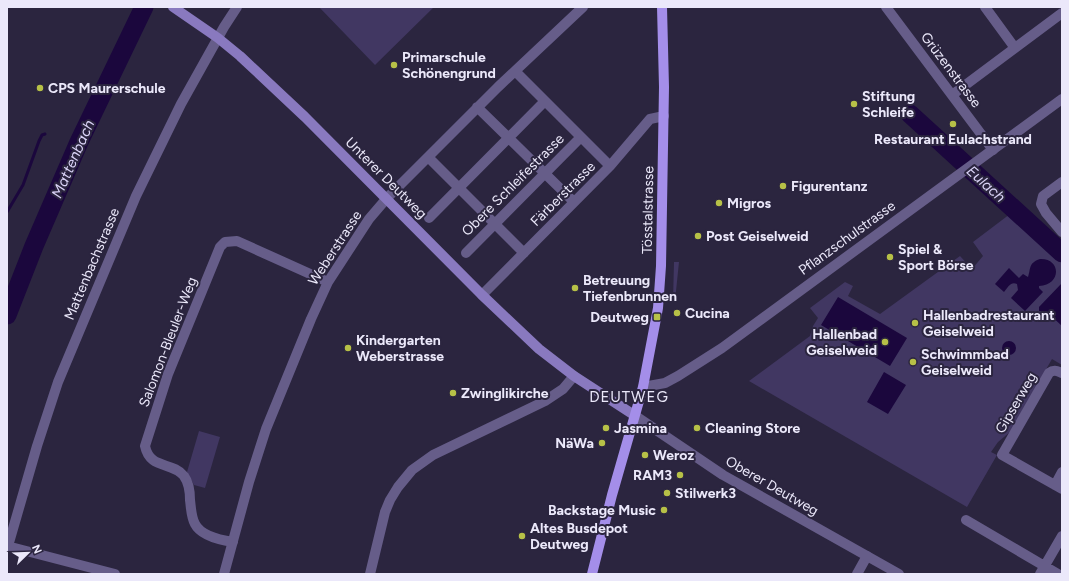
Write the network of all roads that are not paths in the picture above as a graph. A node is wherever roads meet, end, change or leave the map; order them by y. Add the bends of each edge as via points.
1 (172, 7) edge
2 (237, 7) edge
3 (583, 7) edge
4 (662, 7) edge
5 (886, 7) edge
6 (985, 7) edge
7 (1062, 13) edge
8 (218, 38) junction
9 (1015, 48) junction
10 (515, 71) junction
11 (952, 94) junction
12 (1062, 99) edge
13 (545, 101) junction
14 (477, 107) junction
15 (664, 116) junction
16 (581, 137) junction
17 (508, 138) junction
18 (993, 150) junction
19 (428, 157) junction
20 (610, 166) junction
21 (545, 174) junction
22 (1062, 182) edge
23 (458, 188) junction
24 (387, 198) junction
25 (574, 202) junction
26 (429, 218) dead end
27 (495, 224) junction
28 (1062, 232) edge
29 (466, 253) dead end
30 (524, 253) junction
31 (328, 282) junction
32 (482, 295) junction
33 (1059, 372) edge
34 (574, 376) junction
35 (643, 387) junction
36 (634, 415) junction
37 (1062, 472) edge
38 (1058, 487) edge
39 (966, 520) dead end
40 (1062, 536) edge
41 (232, 542) junction
42 (7, 546) edge
43 (867, 556) junction
44 (1043, 570) edge
45 (115, 574) edge
46 (224, 574) edge
47 (370, 574) edge
48 (593, 574) edge
49 (857, 574) edge
50 (899, 574) edge
51 (1058, 574) edge

1 - 8 main road, Unterer Deutweg
2 - 8 street, Mattenbachstrasse
3 - 10 street, Weberstrasse
4 - 15 main road, Tösstalstrasse
5 - 11 street, Grüzenstrasse
6 - 9 street
7 - 9 street
8 - 24 main road, Unterer Deutweg via 275,88
8 - 42 street, Mattenbachstrasse via 181,104 136,196 61,375
9 - 11 street
10 - 13 street
10 - 14 street, Weberstrasse
11 - 18 street, Grüzenstrasse
12 - 18 street, Pflanzschulstrasse
13 - 16 street
13 - 17 street
14 - 17 street
14 - 19 street, Weberstrasse
15 - 20 street, Färberstrasse via 650,119
15 - 35 main road, Tösstalstrasse via 658,308
16 - 20 street
16 - 21 street, Obere Schleifestrasse
17 - 21 street
17 - 23 street
18 - 35 street, Pflanzschulstrasse via 722,348 665,383
19 - 23 street
19 - 24 street, Weberstrasse
20 - 25 street, Färberstrasse
21 - 25 street
21 - 27 street, Obere Schleifestrasse
22 - 28 street via 1043,196 1041,204
23 - 26 street
23 - 27 street
24 - 31 street, Weberstrasse via 369,219
24 - 32 main road, Unterer Deutweg
25 - 30 street, Färberstrasse
27 - 29 street, Obere Schleifestrasse
27 - 30 street
30 - 32 street, Färberstrasse
31 - 41 street, Weberstrasse via 266,429
31 - 41 street, Salomon-Bleuler-Weg via 237,241 225,242 220,247 168,374 145,446 147,454 154,461 184,476 190,490 191,513 195,524 204,534
32 - 34 main road, Unterer Deutweg via 539,349
33 - 38 street, Gipserweg via 1050,373 1002,455
34 - 36 main road, Unterer Deutweg
34 - 47 street via 563,389 545,401 433,455 412,470 390,500 385,512
35 - 36 main road, Tösstalstrasse
36 - 43 street, Oberer Deutweg via 723,475
36 - 48 main road, Tösstalstrasse
37 - 38 street
39 - 44 street
40 - 44 street
41 - 46 street, Weberstrasse
42 - 45 street
43 - 49 street
43 - 50 street, Oberer Deutweg
44 - 51 street

